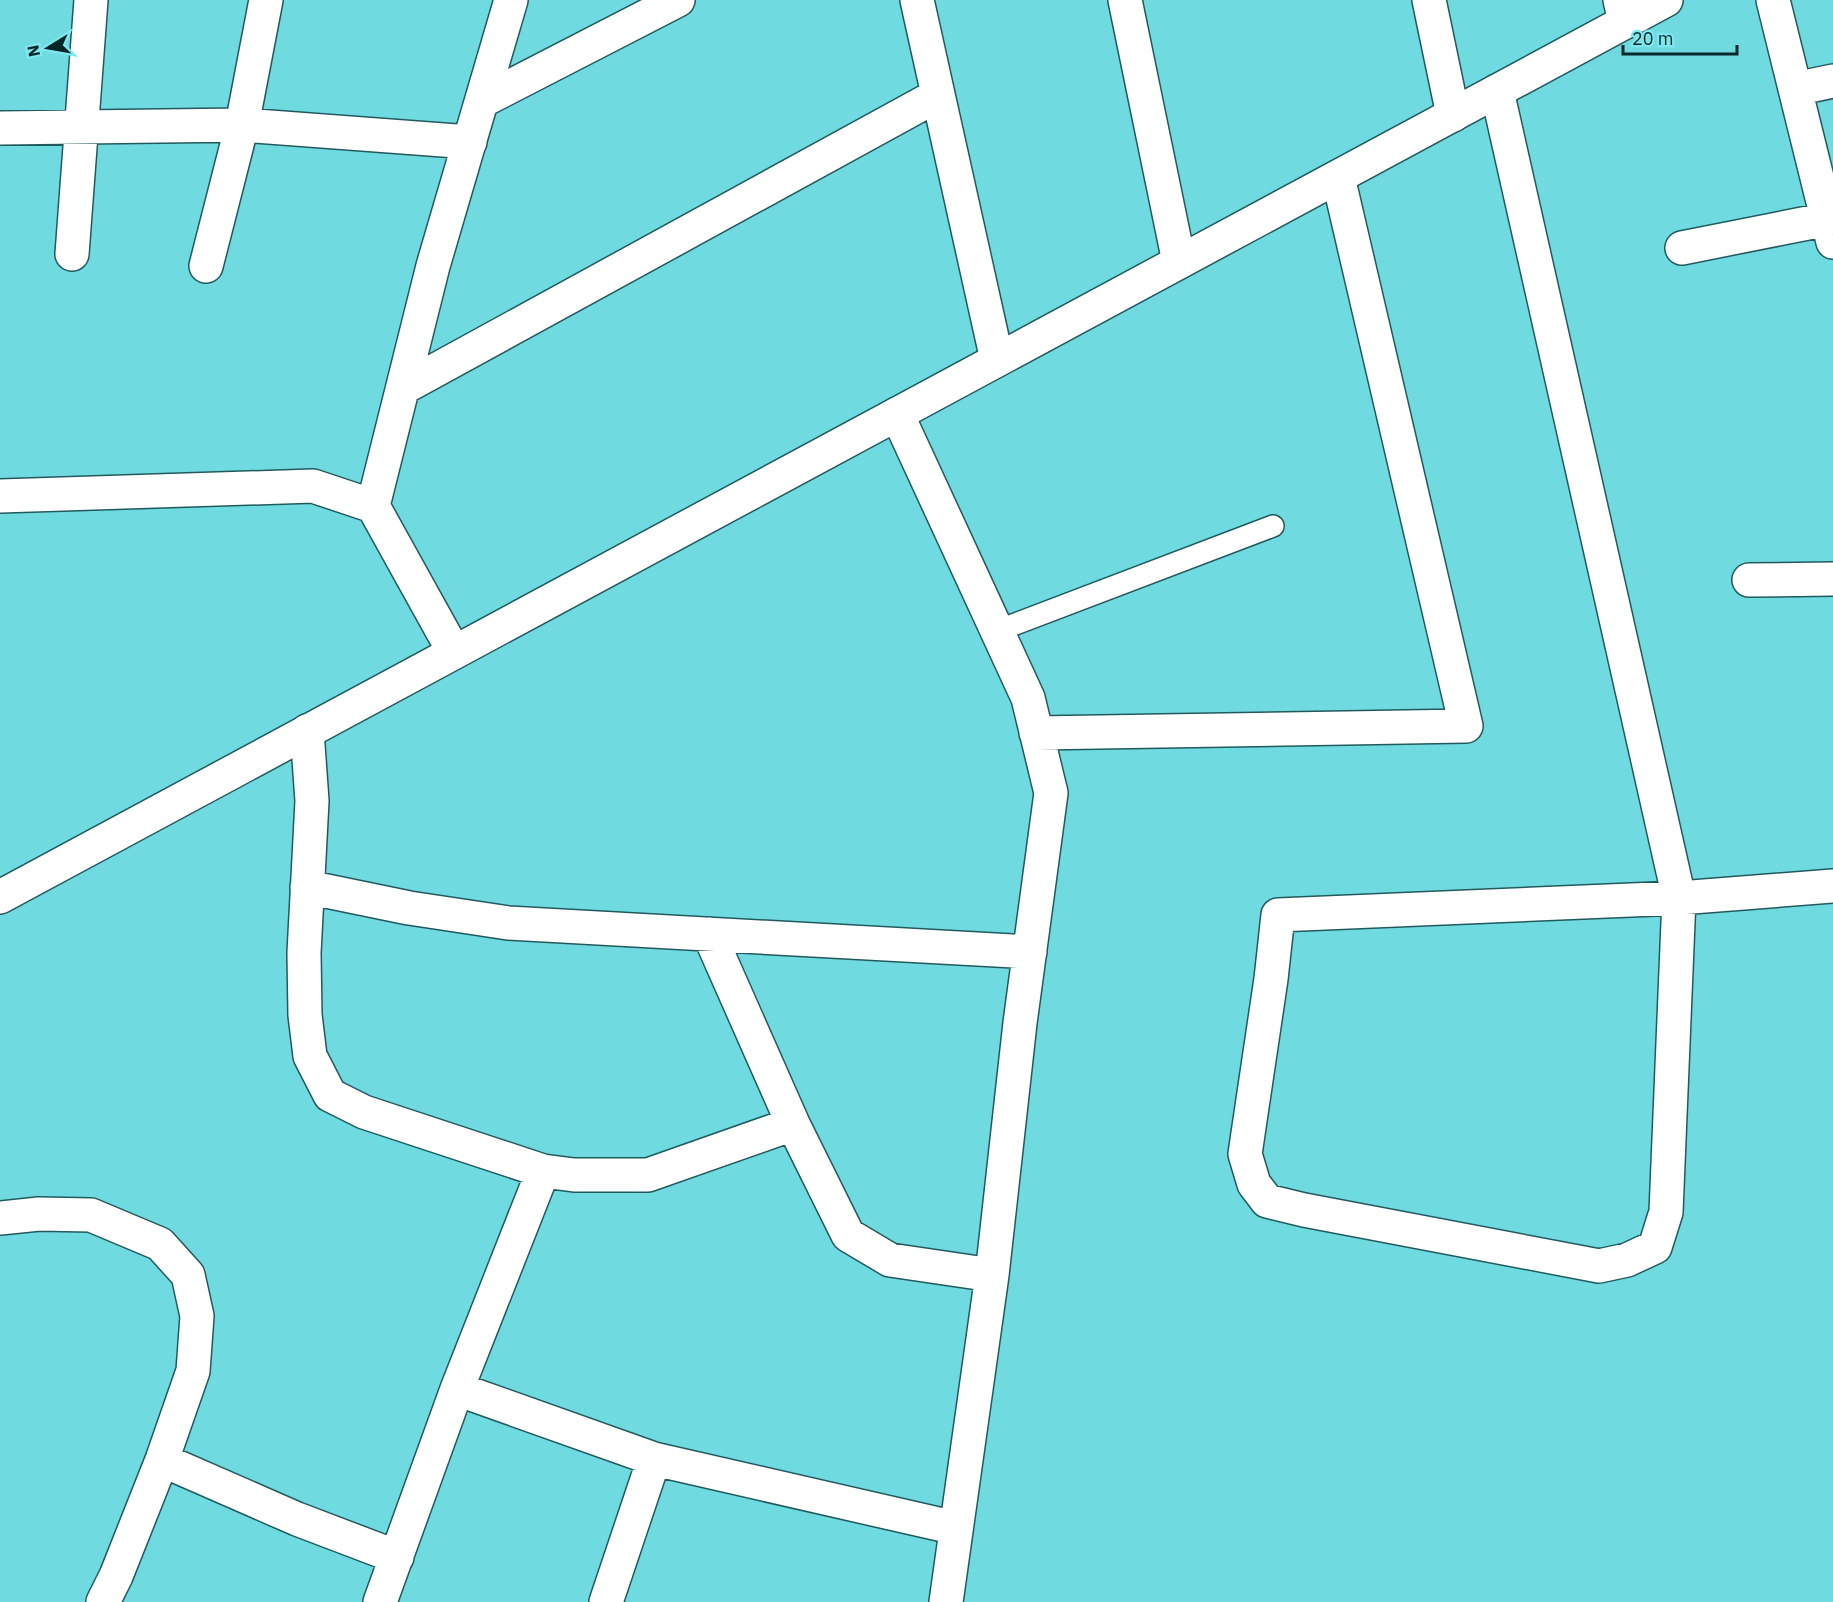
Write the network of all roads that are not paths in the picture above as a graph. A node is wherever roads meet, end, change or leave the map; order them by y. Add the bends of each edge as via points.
1 (91, 0) edge
2 (266, 0) edge
3 (511, 0) edge
4 (678, 0) edge
5 (916, 0) edge
6 (1125, 0) edge
7 (1429, 0) edge
8 (1666, 0) edge
9 (1773, 0) edge
10 (1623, 11) edge
11 (1833, 81) edge
12 (1796, 89) junction
13 (1497, 91) junction
14 (938, 95) junction
15 (482, 101) junction
16 (1453, 115) junction
17 (242, 125) junction
18 (0, 128) edge
19 (82, 128) junction
20 (470, 142) junction
21 (1338, 177) junction
22 (1830, 230) edge
23 (1682, 248) dead end
24 (72, 254) dead end
25 (1179, 262) junction
26 (206, 266) dead end
27 (997, 360) junction
28 (403, 388) junction
29 (897, 414) junction
30 (0, 496) edge
31 (373, 506) junction
32 (1273, 526) dead end
33 (1833, 579) edge
34 (1749, 580) dead end
35 (998, 631) junction
36 (454, 652) junction
37 (307, 731) junction
38 (1036, 733) junction
39 (1833, 886) edge
40 (307, 887) junction
41 (0, 897) edge
42 (1679, 898) junction
43 (709, 934) junction
44 (1030, 952) junction
45 (793, 1124) junction
46 (543, 1171) junction
47 (0, 1218) edge
48 (992, 1275) junction
49 (457, 1389) junction
50 (654, 1458) junction
51 (162, 1460) junction
52 (956, 1528) junction
53 (397, 1557) junction
54 (103, 1602) edge
55 (380, 1602) edge
56 (606, 1602) edge
57 (946, 1602) edge

1 - 19 street
2 - 17 street
3 - 15 street
4 - 15 street
5 - 14 street
6 - 25 street
7 - 16 street
8 - 10 street
9 - 12 street
10 - 13 street
11 - 12 street
12 - 22 street
13 - 16 street
13 - 42 street
14 - 27 street
14 - 28 street
15 - 20 street
16 - 21 street
17 - 19 street
17 - 20 street
17 - 26 street
18 - 19 street
19 - 24 street
20 - 28 street via 433,266
21 - 25 street
21 - 38 street via 1466,726
22 - 23 street
25 - 27 street
27 - 29 street
28 - 31 street
29 - 35 street
29 - 36 street
30 - 31 street via 313,486
31 - 36 street
32 - 35 lane
33 - 34 street
35 - 38 street via 1028,698
36 - 37 street
37 - 40 street via 312,801
37 - 41 street
38 - 44 street via 1051,794
39 - 42 street
40 - 43 street via 508,923
40 - 46 street via 305,1015 310,1056 330,1095 364,1112
42 - 42 street via 1278,915 1245,1154 1254,1184 1267,1201 1304,1210 1599,1266 1627,1260 1655,1247 1666,1212
43 - 44 street
43 - 45 street
44 - 48 street
45 - 46 street via 648,1175
45 - 48 street via 848,1235 890,1260
46 - 49 street
47 - 51 street via 91,1215 160,1244 188,1275 197,1316 193,1371
48 - 52 street
49 - 50 street
49 - 53 street
50 - 52 street
50 - 56 street
51 - 53 street via 297,1519
51 - 54 street
52 - 57 street
53 - 55 street

